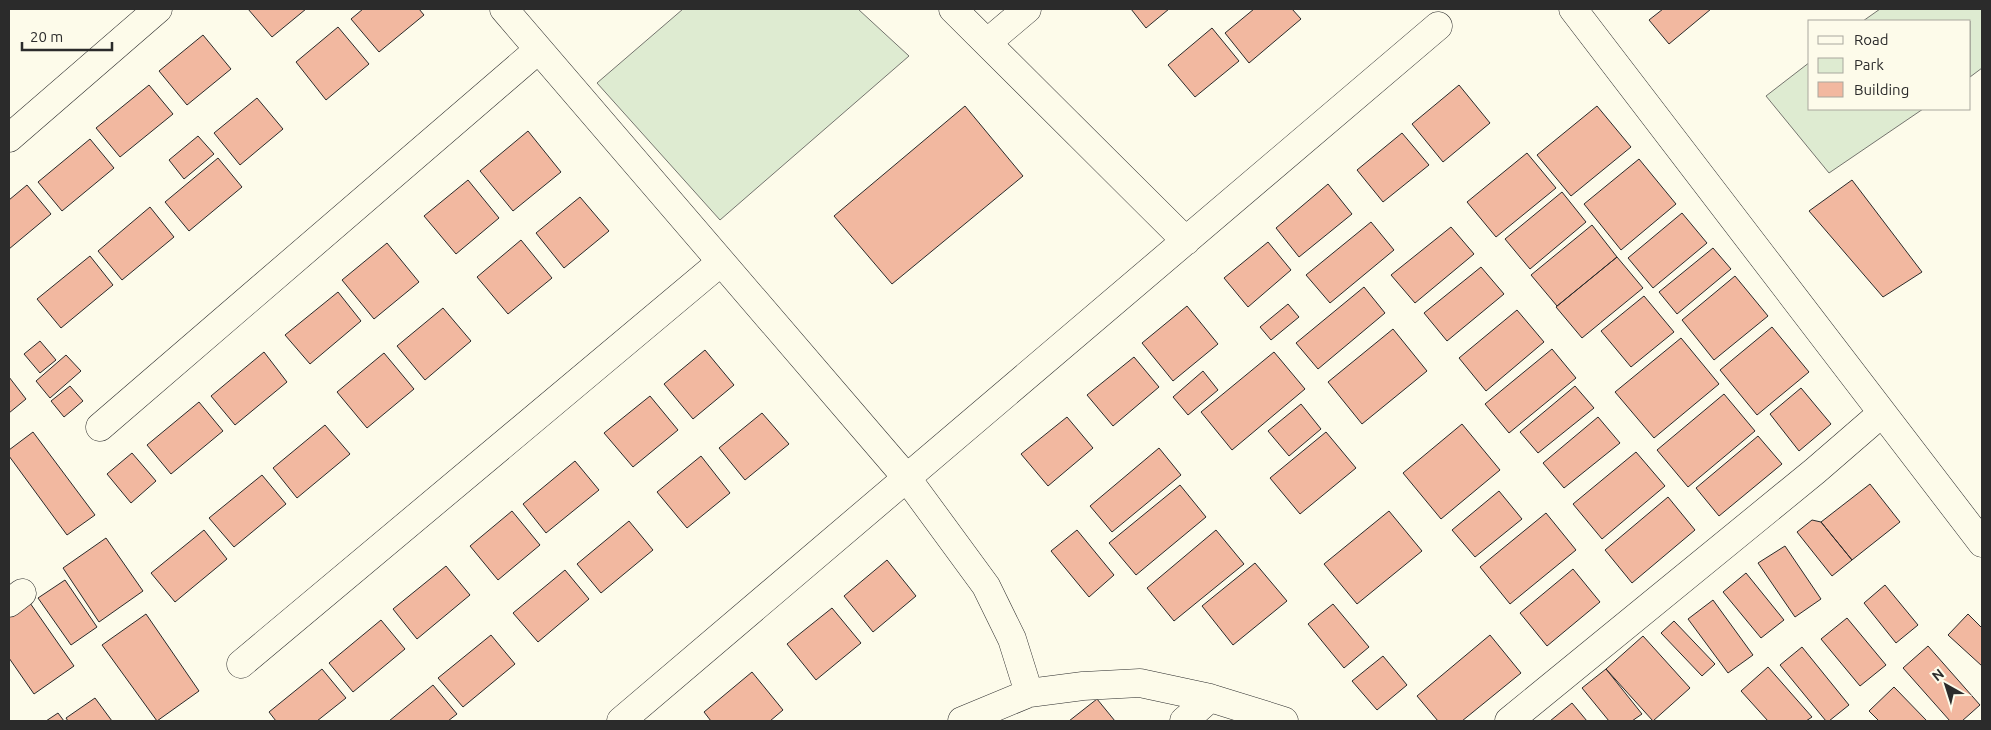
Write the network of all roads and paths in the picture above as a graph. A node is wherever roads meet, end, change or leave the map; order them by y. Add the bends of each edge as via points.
1 (158, 9) edge
2 (504, 9) edge
3 (953, 9) edge
4 (1027, 9) edge
5 (1573, 9) edge
6 (1438, 26) dead end
7 (988, 42) junction
8 (538, 50) junction
9 (9, 138) edge
10 (1186, 241) junction
11 (721, 262) junction
12 (1882, 413) junction
13 (100, 427) dead end
14 (906, 477) junction
15 (1982, 543) edge
16 (241, 664) dead end
17 (1029, 693) junction
18 (1210, 698) junction
19 (621, 721) edge
20 (962, 721) edge
21 (1184, 721) edge
22 (1284, 721) edge
23 (1509, 721) edge

1 - 9 street
2 - 8 street
3 - 7 street
4 - 7 street
5 - 12 street
6 - 10 street
7 - 10 street
8 - 11 street
8 - 13 street
10 - 14 street
11 - 14 street
11 - 16 street
12 - 15 street
12 - 23 street via 1815,472
14 - 17 street via 986,586 1012,639
14 - 19 street
17 - 18 street via 1140,683
17 - 20 street
18 - 21 street
18 - 22 street

